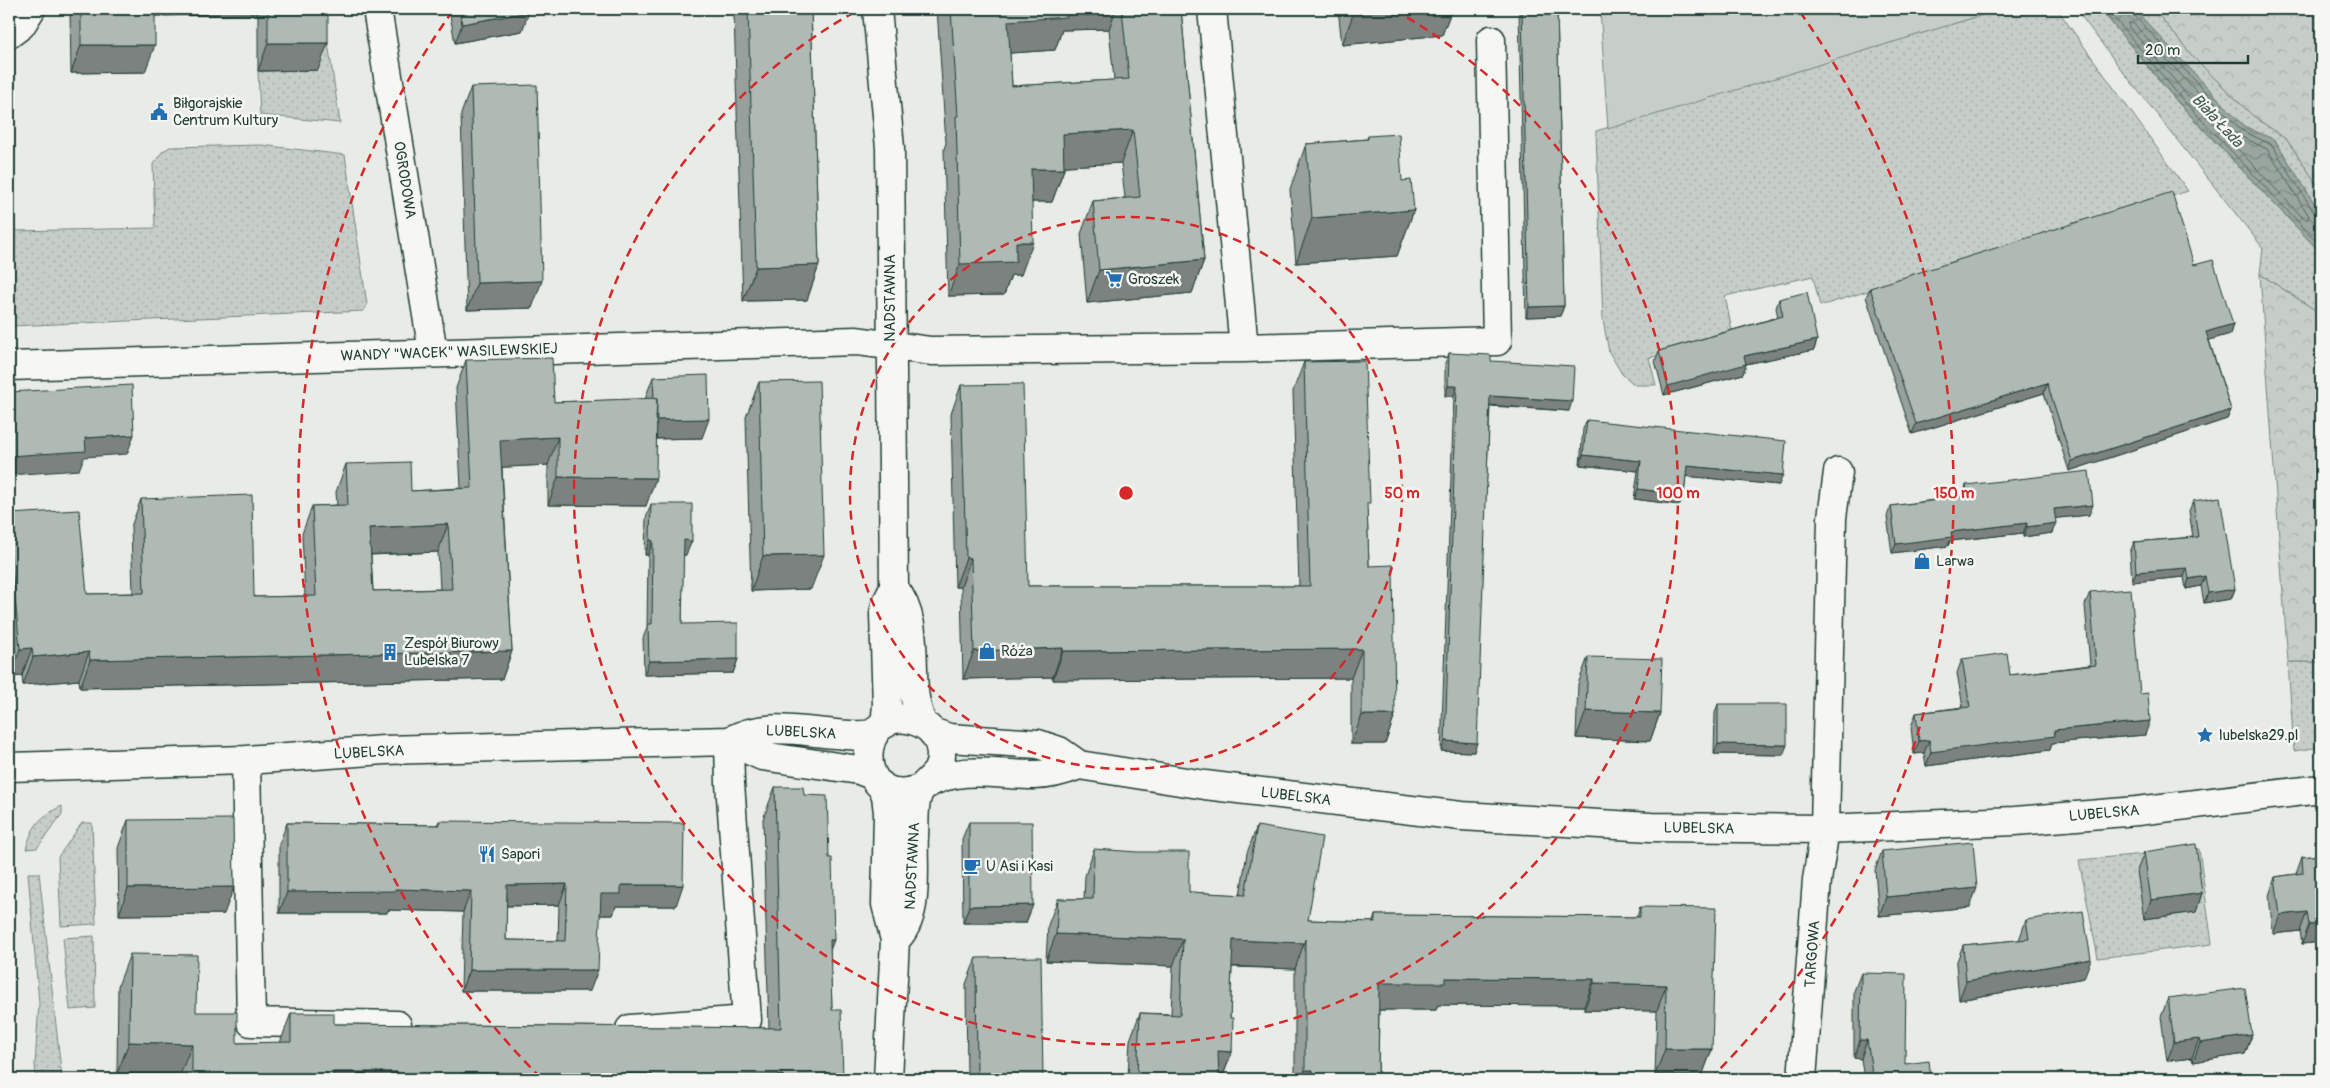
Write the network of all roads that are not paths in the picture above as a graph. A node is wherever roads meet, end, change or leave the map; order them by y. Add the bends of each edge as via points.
1 (31, 9) edge
2 (377, 9) edge
3 (877, 9) edge
4 (1212, 9) edge
5 (9, 34) edge
6 (1491, 40) dead end
7 (890, 345) junction
8 (1244, 348) junction
9 (433, 352) junction
10 (9, 366) edge
11 (1838, 472) dead end
12 (894, 588) junction
13 (928, 728) junction
14 (880, 729) junction
15 (729, 741) junction
16 (246, 760) junction
17 (1079, 765) junction
18 (9, 767) edge
19 (877, 780) junction
20 (925, 786) junction
21 (2321, 789) edge
22 (1825, 829) junction
23 (895, 940) junction
24 (418, 1025) edge
25 (604, 1029) edge
26 (888, 1079) edge
27 (1802, 1079) edge

1 - 5 street via 22,25
2 - 9 street, OGRODOWA
3 - 7 street, NADSTAWNA via 890,148
4 - 8 street
6 - 8 street, WANDY "WACEK" WASILEWSKIEJ via 1497,341
7 - 8 street, WANDY "WACEK" WASILEWSKIEJ via 931,351
7 - 9 street, WANDY "WACEK" WASILEWSKIEJ via 857,341
7 - 12 street, NADSTAWNA
9 - 10 street, WANDY "WACEK" WASILEWSKIEJ
11 - 22 street, TARGOWA via 1832,518
12 - 13 street, NADSTAWNA via 905,606 910,623 916,703
12 - 14 street, NADSTAWNA via 884,614 887,706
13 - 14 street via 908,719
13 - 17 street, LUBELSKA via 949,738 1038,744 1059,751
13 - 20 street via 939,745 940,760 936,773
14 - 15 street, LUBELSKA via 860,736 763,729 752,730
14 - 19 street via 867,754
15 - 16 street, LUBELSKA via 384,750
15 - 19 street, LUBELSKA via 762,756 859,770
15 - 25 street via 747,1020
16 - 18 street, LUBELSKA
16 - 24 street via 251,1022
17 - 20 street, LUBELSKA via 1035,775 959,772 940,777
17 - 22 street, LUBELSKA via 1205,785 1461,816 1651,827
19 - 20 street via 888,790 905,793
19 - 23 street, NADSTAWNA via 888,806 886,904
20 - 23 street, NADSTAWNA via 916,802 911,908 906,927
21 - 22 street, LUBELSKA via 2137,811 2016,821
22 - 27 street, TARGOWA via 1817,880
23 - 26 street, NADSTAWNA

